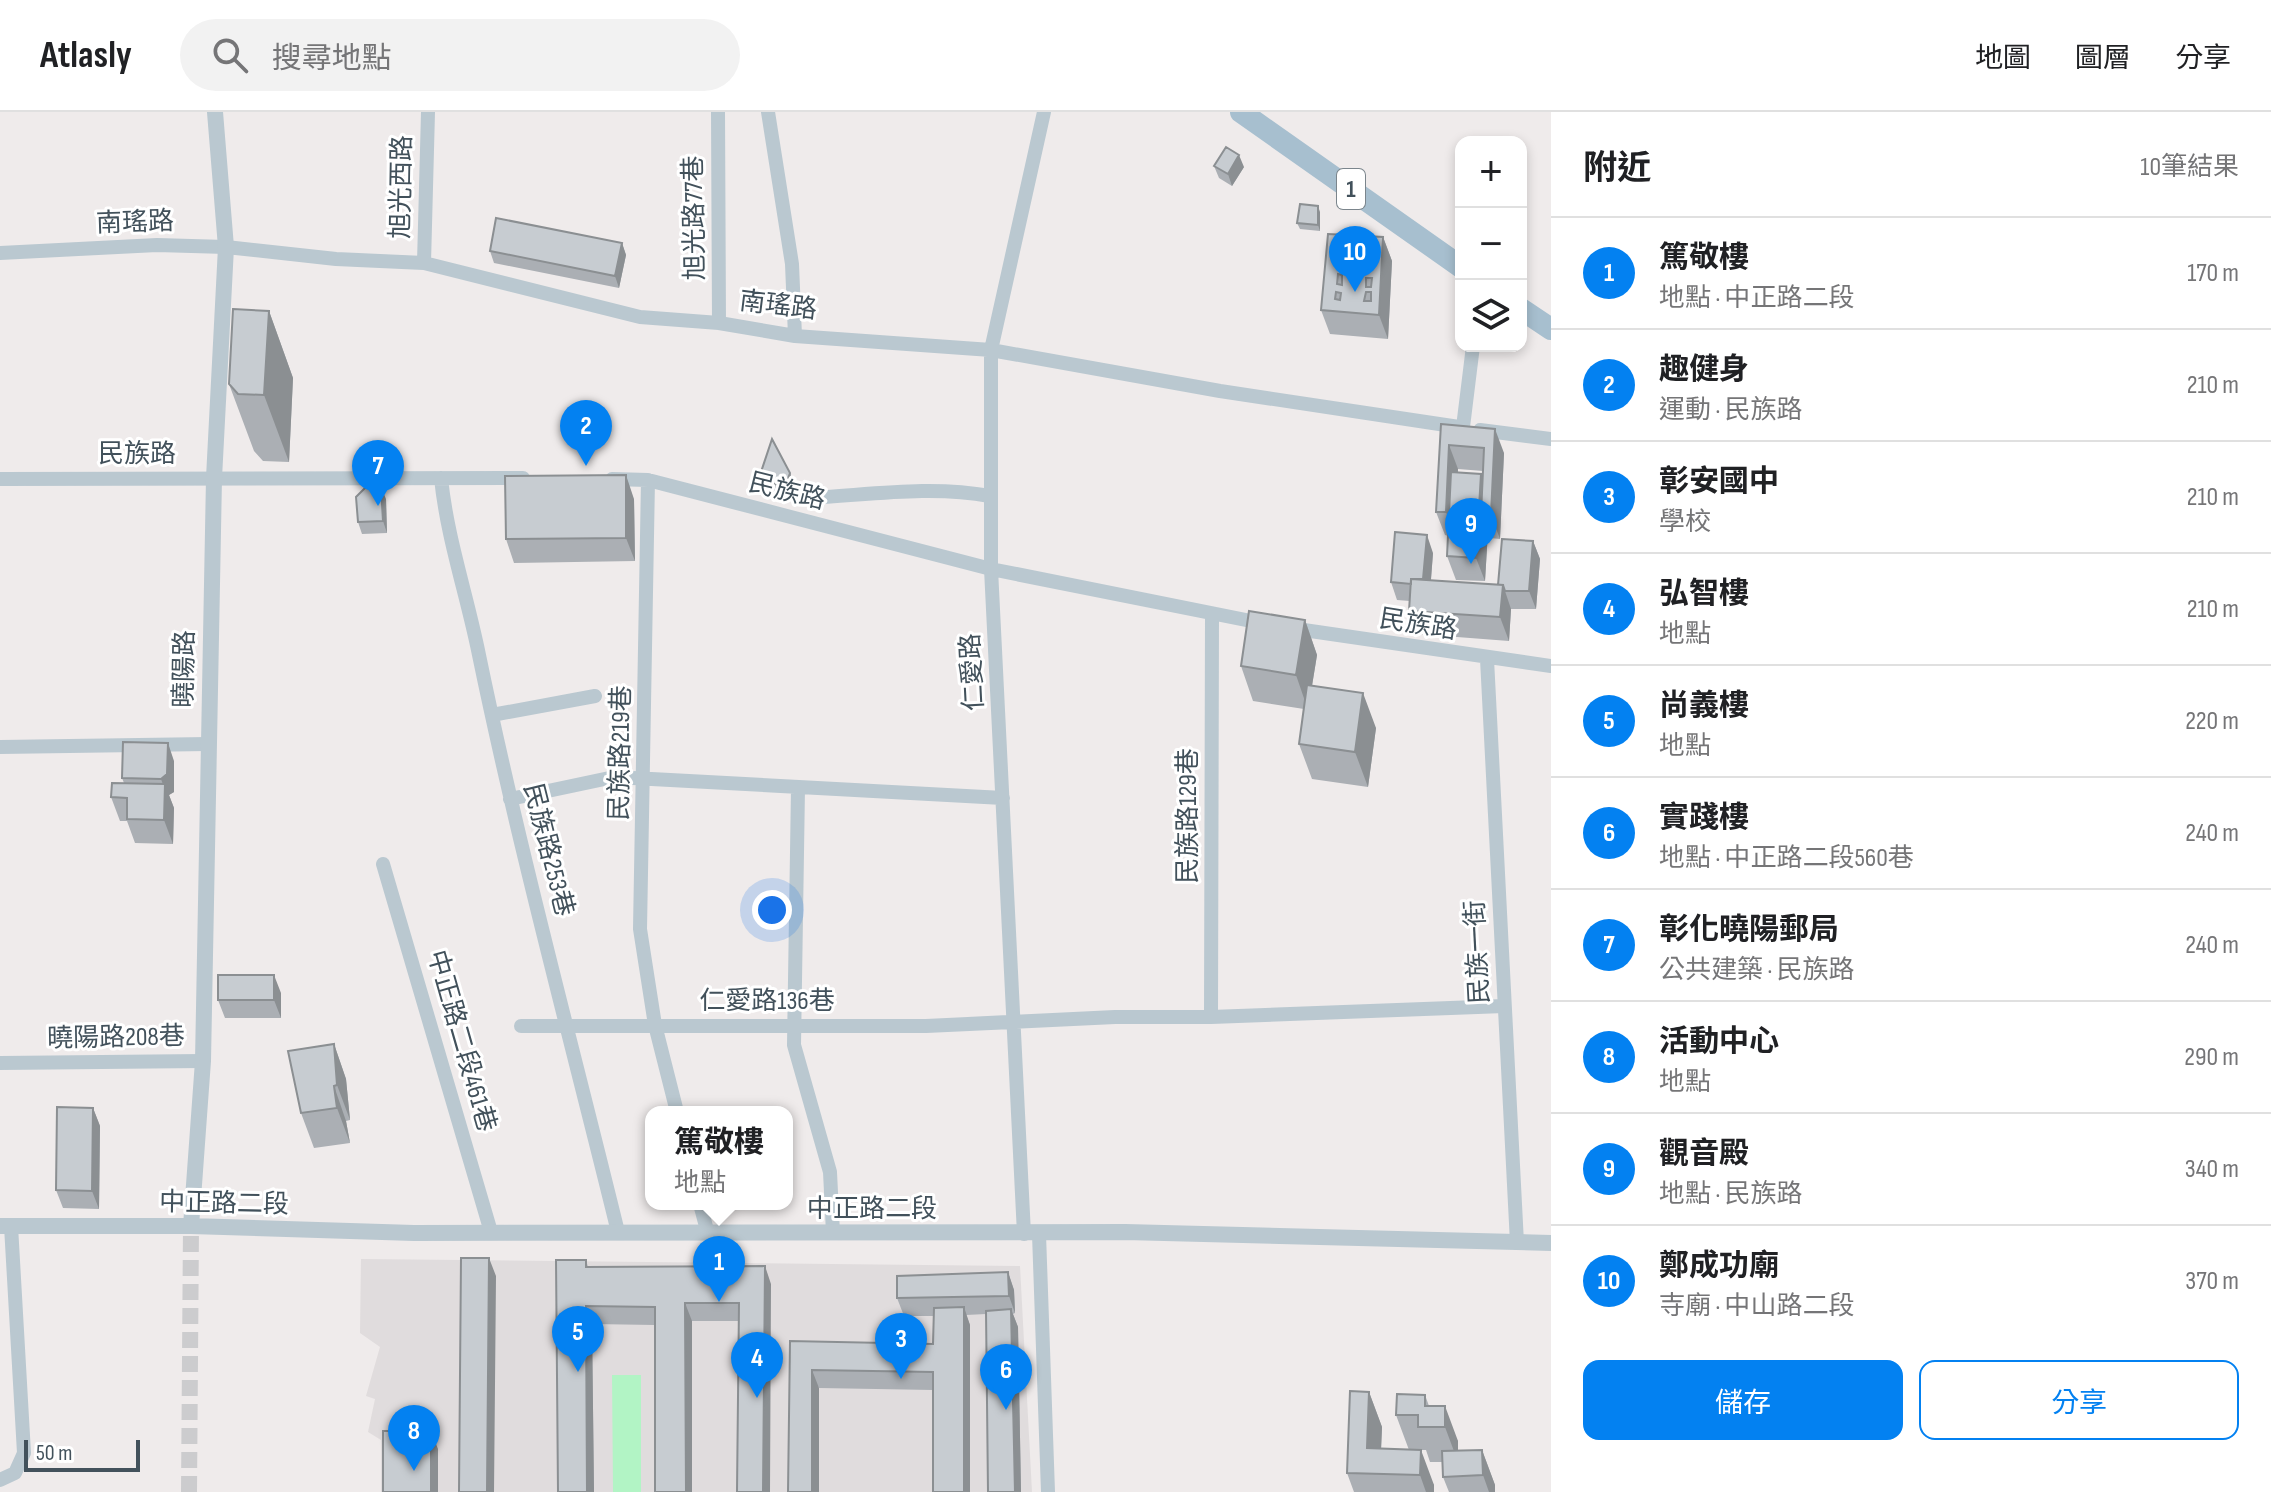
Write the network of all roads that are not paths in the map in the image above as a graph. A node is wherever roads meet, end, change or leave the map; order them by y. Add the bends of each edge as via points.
1 (215, 112) edge
2 (428, 112) edge
3 (718, 112) edge
4 (768, 112) edge
5 (1044, 112) edge
6 (1241, 112) edge
7 (226, 247) junction
8 (0, 253) edge
9 (424, 263) junction
10 (1455, 263) edge
11 (1527, 313) edge
12 (719, 323) junction
13 (1551, 329) edge
14 (795, 336) junction
15 (991, 350) junction
16 (1472, 352) edge
17 (1463, 427) junction
18 (1551, 439) edge
19 (214, 478) junction
20 (441, 478) junction
21 (0, 479) edge
22 (537, 479) edge
23 (600, 479) edge
24 (648, 480) junction
25 (990, 496) junction
26 (809, 498) dead end
27 (991, 569) junction
28 (1212, 615) junction
29 (1487, 659) junction
30 (1551, 666) edge
31 (595, 696) dead end
32 (492, 715) junction
33 (208, 744) junction
34 (0, 747) edge
35 (645, 780) junction
36 (798, 788) junction
37 (1003, 798) junction
38 (510, 799) junction
39 (383, 864) dead end
40 (1504, 1006) junction
41 (1211, 1017) junction
42 (1013, 1021) junction
43 (793, 1024) junction
44 (655, 1025) junction
45 (521, 1026) dead end
46 (568, 1027) junction
47 (203, 1061) junction
48 (0, 1063) edge
49 (675, 1106) edge
50 (702, 1210) edge
51 (6, 1226) edge
52 (191, 1226) junction
53 (491, 1232) junction
54 (618, 1232) junction
55 (833, 1233) junction
56 (708, 1234) junction
57 (1031, 1234) junction
58 (1517, 1243) junction
59 (1551, 1243) edge
60 (0, 1480) edge
61 (1048, 1492) edge

1 - 7 street, 曉陽路
2 - 9 street, 旭光西路
3 - 12 street, 旭光路77巷
4 - 14 street via 792,264
5 - 15 street, 仁愛路
6 - 10 main road, 1
7 - 8 street, 南瑤路
7 - 9 street, 南瑤路
7 - 19 street, 曉陽路
9 - 12 street, 南瑤路 via 640,317
11 - 13 main road
12 - 14 street, 南瑤路
14 - 15 street, 南瑤路
15 - 17 street, 南瑤路
15 - 25 street, 仁愛路
16 - 17 street
17 - 18 street, 南瑤路
19 - 20 street, 民族路
19 - 21 street, 民族路
19 - 33 street, 曉陽路
20 - 22 street, 民族路
20 - 32 street, 民族路253巷 via 446,523
23 - 24 street, 民族路
24 - 27 street, 民族路
24 - 35 street, 民族路219巷
25 - 26 street via 892,490
25 - 27 street, 仁愛路
27 - 28 street, 民族路
27 - 37 street, 仁愛路
28 - 29 street, 民族路
28 - 41 street, 民族路129巷
29 - 30 street, 民族路
29 - 40 street, 民族一街
31 - 32 street
32 - 38 street, 民族路253巷
33 - 34 street
33 - 47 street, 曉陽路
35 - 36 street
35 - 38 street via 614,777
35 - 44 street, 民族路219巷 via 640,929
36 - 37 street
36 - 43 street
37 - 42 street, 仁愛路
38 - 46 street, 民族路253巷
39 - 53 street, 中正路二段461巷
40 - 41 street, 仁愛路136巷
40 - 58 street, 民族一街
41 - 42 street, 仁愛路136巷
42 - 43 street, 仁愛路136巷
42 - 57 street, 仁愛路
43 - 44 street, 仁愛路136巷
43 - 55 street via 801,1075 830,1172
44 - 46 street, 仁愛路136巷
44 - 49 street, 民族路219巷
45 - 46 street, 仁愛路136巷
46 - 54 street, 民族路253巷
47 - 48 street, 曉陽路208巷
47 - 52 street, 曉陽路
50 - 56 street
51 - 52 street, 中正路二段
51 - 60 street via 24,1453 15,1473
52 - 53 street, 中正路二段
53 - 54 street, 中正路二段
54 - 56 street, 中正路二段
55 - 56 street, 中正路二段
55 - 57 street, 中正路二段
57 - 58 street, 中正路二段
57 - 61 street, 仁愛路
58 - 59 street, 中正路二段

